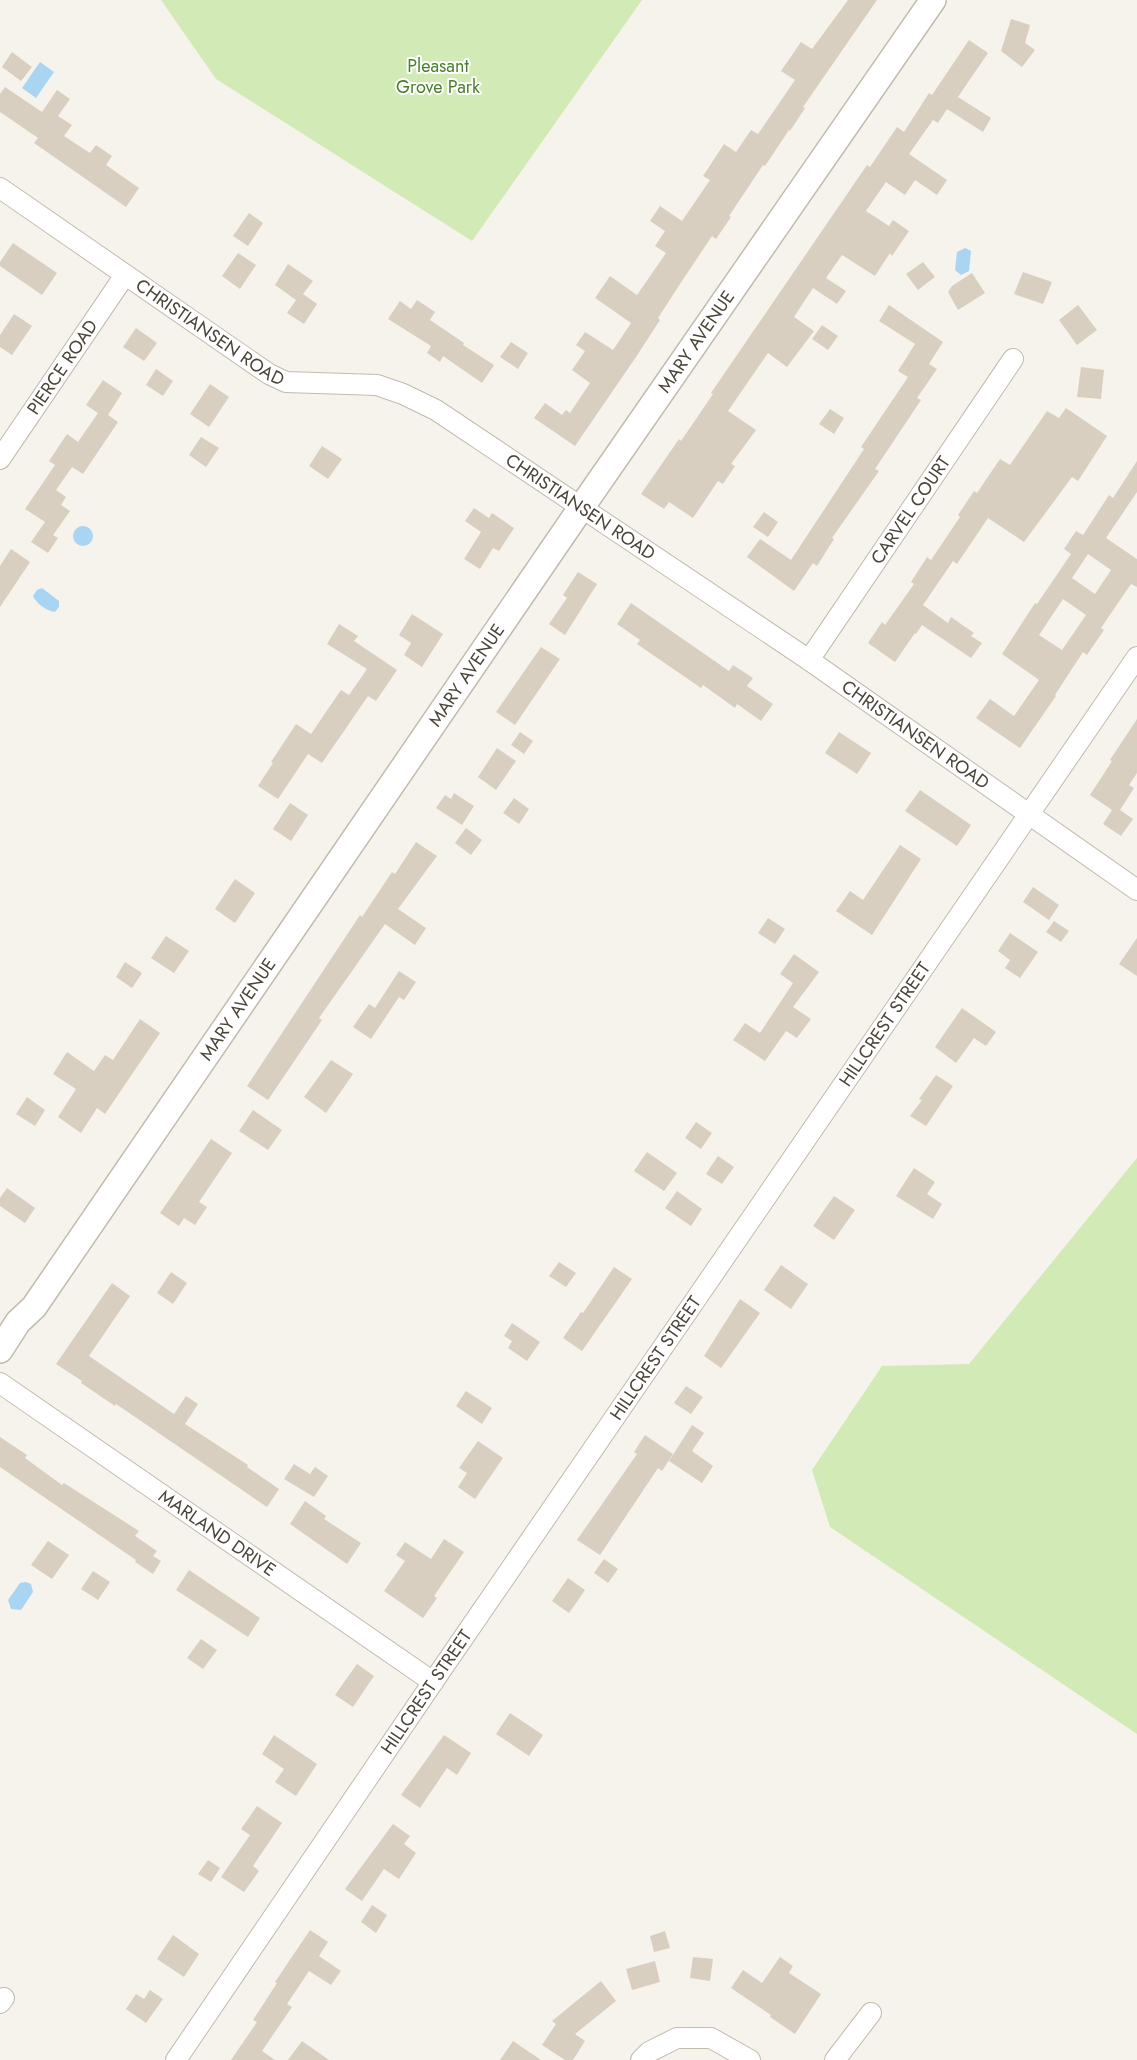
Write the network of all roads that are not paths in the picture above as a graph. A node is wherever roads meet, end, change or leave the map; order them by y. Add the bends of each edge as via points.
1 (933, 0) edge
2 (0, 188) edge
3 (125, 275) junction
4 (1013, 359) dead end
5 (0, 459) edge
6 (581, 508) junction
7 (1137, 657) edge
8 (809, 660) junction
9 (1028, 814) junction
10 (1137, 890) edge
11 (0, 1350) edge
12 (0, 1383) edge
13 (433, 1682) junction
14 (871, 2012) dead end
15 (176, 2060) edge
16 (641, 2060) edge
17 (750, 2060) edge
18 (835, 2060) edge

1 - 6 street, MARY AVENUE
2 - 3 street, CHRISTIANSEN ROAD
3 - 5 street, PIERCE ROAD
3 - 6 street, CHRISTIANSEN ROAD via 269,374 286,382 376,385 403,394 436,410
4 - 8 street, CARVEL COURT
6 - 8 street, CHRISTIANSEN ROAD
6 - 11 street, MARY AVENUE via 34,1307 18,1322
7 - 9 street, HILLCREST STREET
8 - 9 street, CHRISTIANSEN ROAD
9 - 10 street, CHRISTIANSEN ROAD
9 - 13 street, HILLCREST STREET
12 - 13 street, MARLAND DRIVE
13 - 15 street, HILLCREST STREET
14 - 18 street
16 - 17 street via 649,2052 677,2038 711,2038

